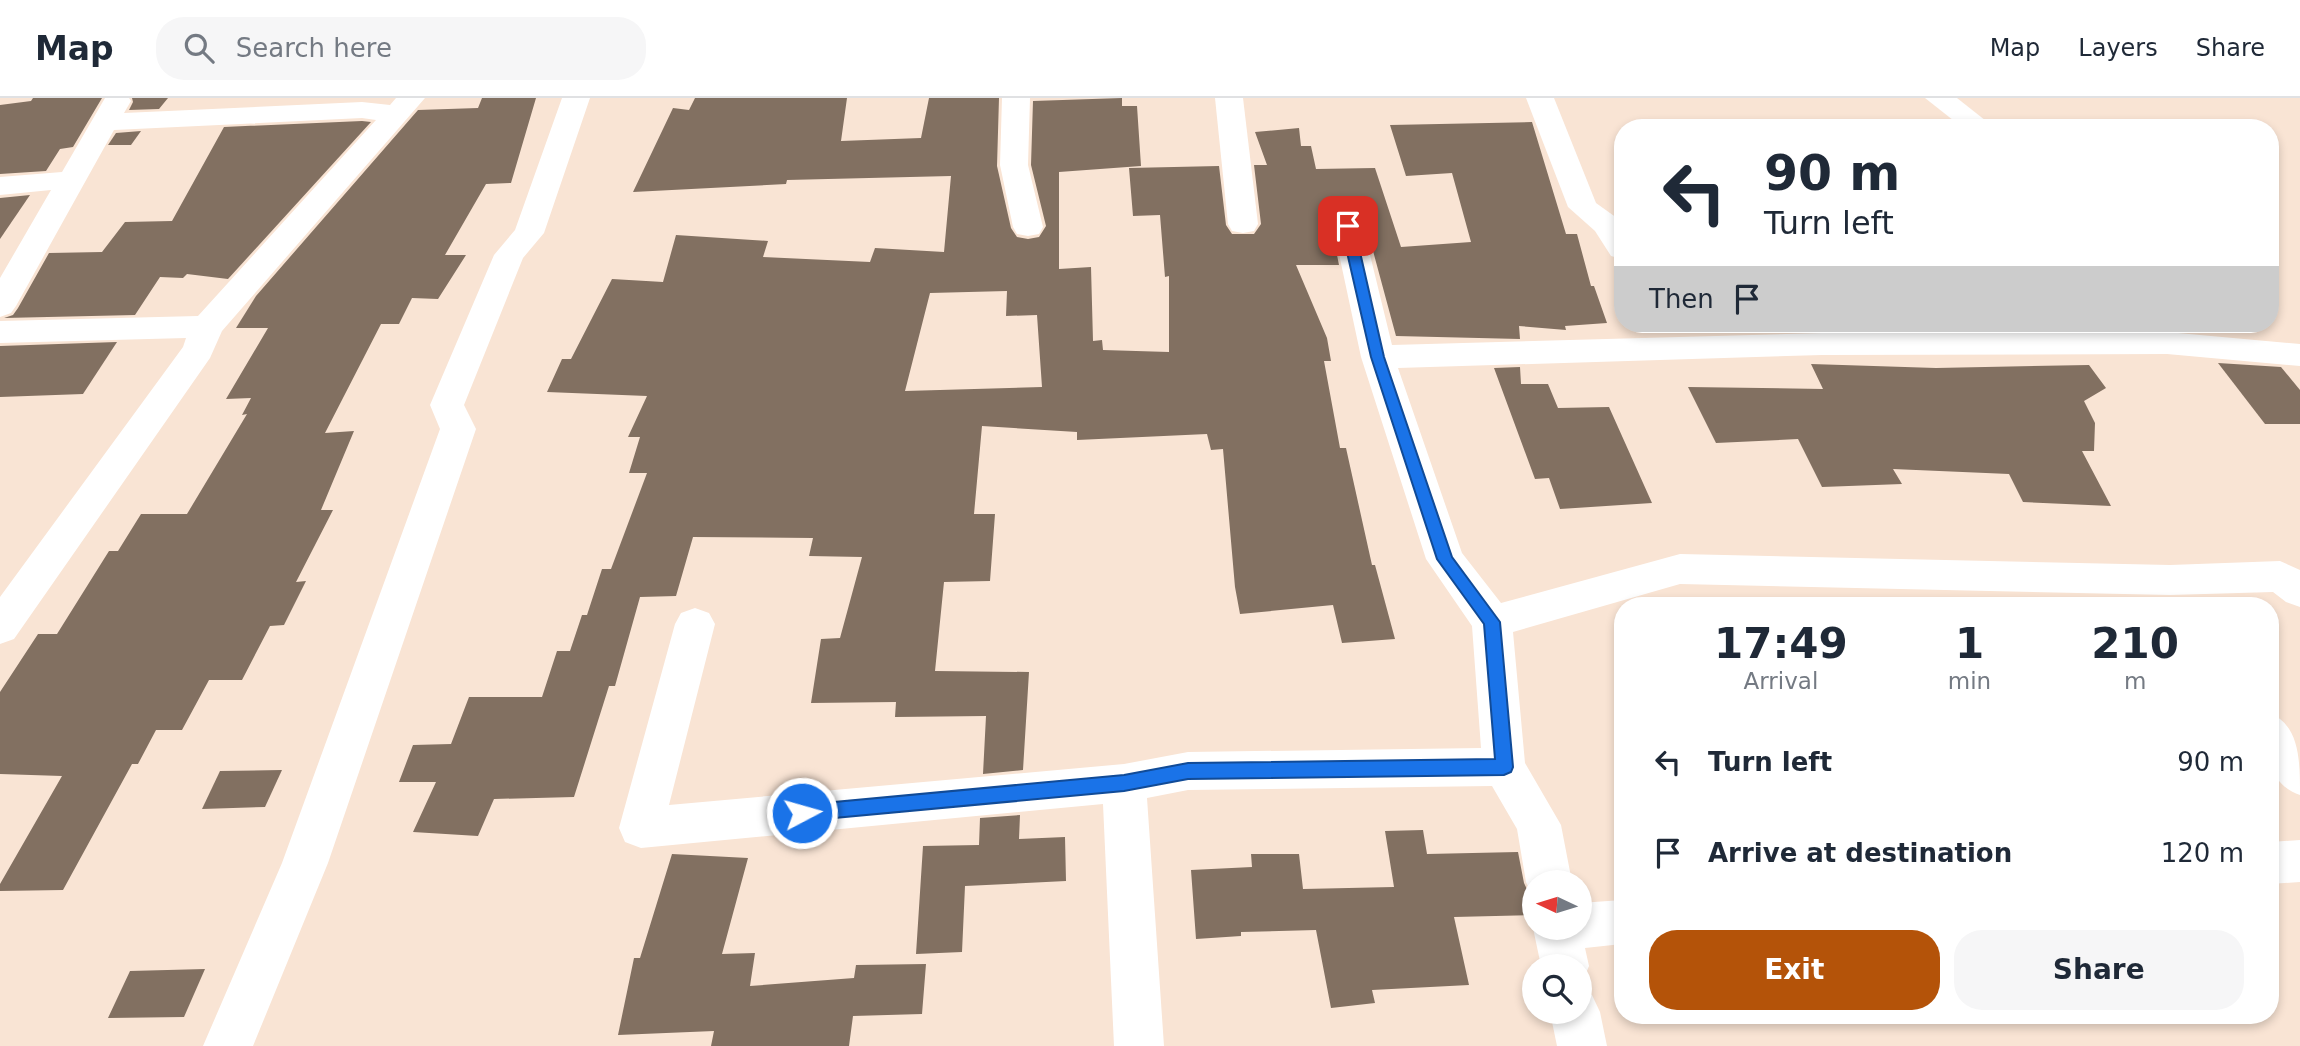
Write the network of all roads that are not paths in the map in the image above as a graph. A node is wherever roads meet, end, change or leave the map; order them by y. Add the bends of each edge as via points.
1 (576, 98) edge
2 (1016, 98) edge
3 (1229, 98) edge
4 (1540, 98) edge
5 (1939, 98) edge
6 (403, 106) edge
7 (112, 110) edge
8 (1968, 119) edge
9 (71, 180) junction
10 (0, 186) edge
11 (1242, 225) dead end
12 (1348, 226) dead end
13 (1028, 227) dead end
14 (1614, 237) edge
15 (0, 306) edge
16 (207, 327) junction
17 (0, 332) edge
18 (2159, 333) edge
19 (1680, 336) edge
20 (2300, 355) edge
21 (1378, 357) junction
22 (2300, 592) edge
23 (2178, 593) edge
24 (1492, 622) junction
25 (695, 624) dead end
26 (0, 628) edge
27 (2279, 744) edge
28 (1504, 767) junction
29 (2300, 776) edge
30 (1124, 783) junction
31 (2300, 861) edge
32 (2279, 862) edge
33 (1547, 870) edge
34 (1614, 923) edge
35 (1592, 925) edge
36 (1577, 1024) edge
37 (228, 1046) edge
38 (1139, 1046) edge
39 (1582, 1046) edge

1 - 37 street via 529,233 509,255 447,405 458,429 305,863
2 - 13 street via 1014,165
3 - 11 street
4 - 14 street via 1583,207
5 - 8 street
6 - 7 street
6 - 16 street
7 - 9 street
9 - 10 street
9 - 15 street
12 - 21 street
16 - 17 street
16 - 26 street via 198,350
18 - 19 street via 1822,344
18 - 20 street
19 - 21 street
21 - 24 street via 1445,559
22 - 23 street via 2280,576
23 - 24 street via 1680,569
24 - 28 street
25 - 30 street via 641,828
27 - 29 street
28 - 30 street via 1188,771
28 - 33 street via 1539,825
30 - 38 street
31 - 32 street
34 - 35 street
36 - 39 street

